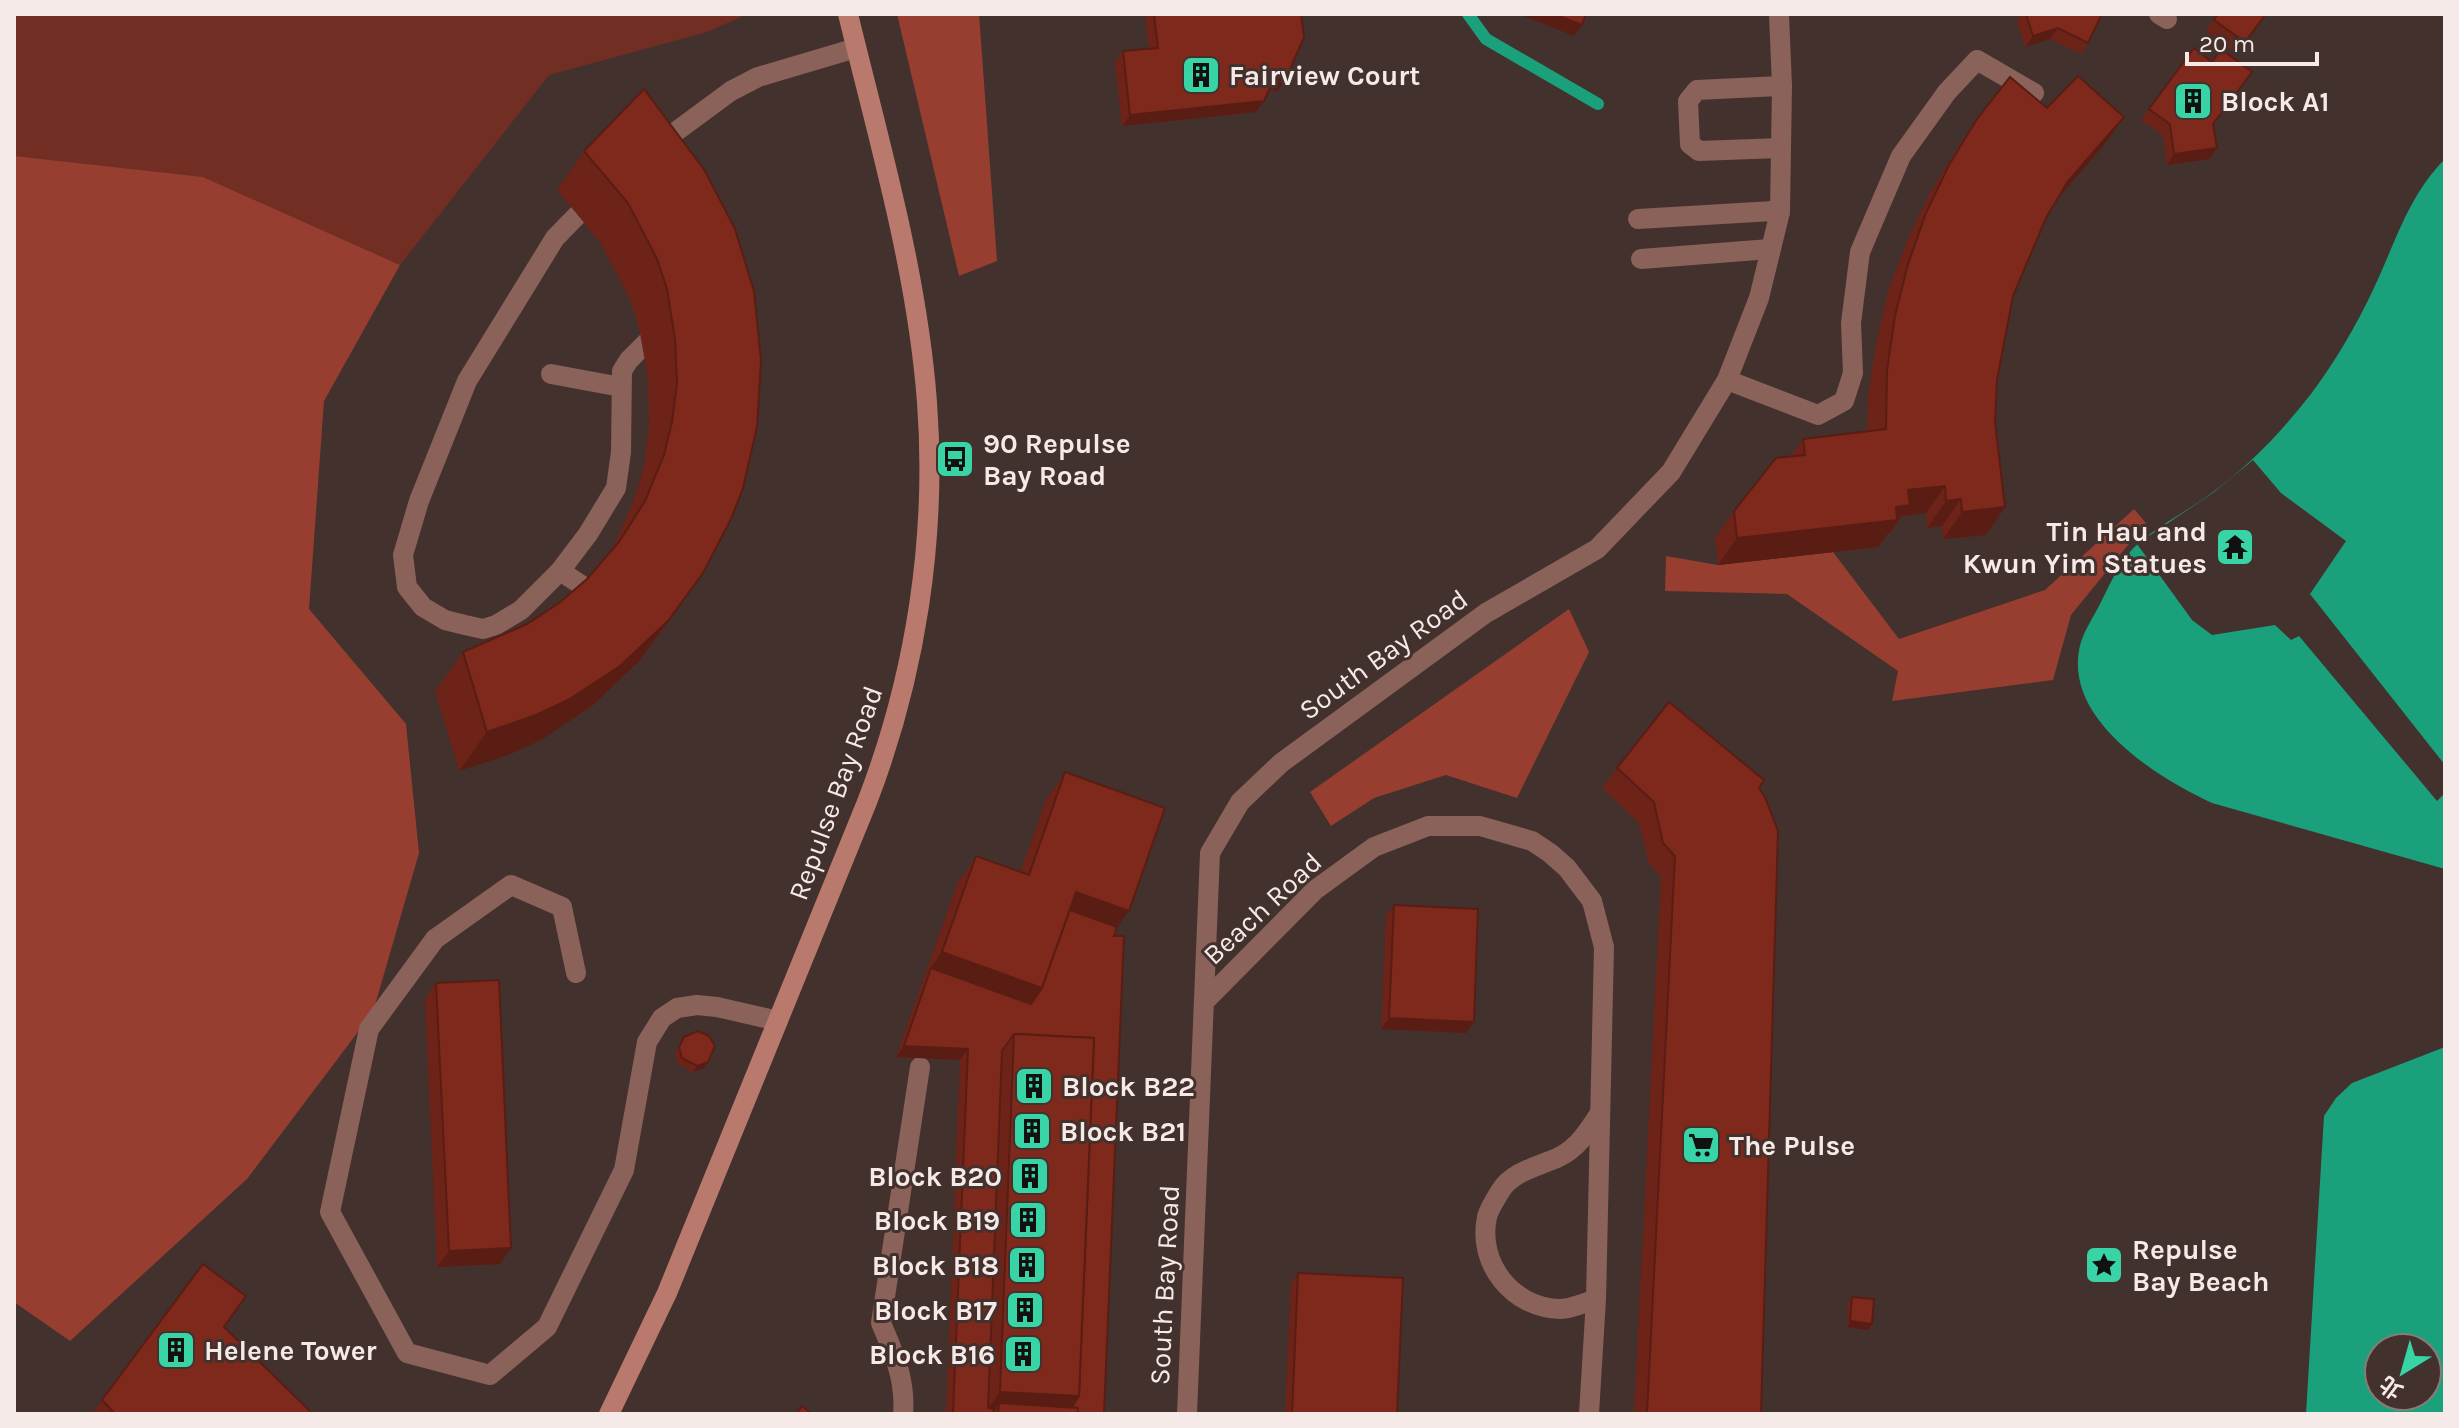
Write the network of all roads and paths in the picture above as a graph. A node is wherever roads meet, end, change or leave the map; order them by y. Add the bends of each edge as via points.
1 (848, 14) edge
2 (1779, 14) edge
3 (856, 48) junction
4 (1782, 86) junction
5 (2034, 93) edge
6 (1781, 148) junction
7 (638, 160) edge
8 (614, 177) edge
9 (1780, 212) junction
10 (1638, 219) dead end
11 (1770, 249) junction
12 (1641, 259) dead end
13 (652, 337) dead end
14 (551, 374) dead end
15 (1727, 380) junction
16 (621, 387) junction
17 (560, 571) junction
18 (595, 594) edge
19 (576, 973) dead end
20 (1205, 1001) junction
21 (778, 1021) junction
22 (920, 1067) edge
23 (1601, 1111) junction
24 (1596, 1299) junction
25 (609, 1414) edge
26 (903, 1414) edge
27 (1187, 1414) edge
28 (1589, 1414) edge

1 - 3 main road, Repulse Bay Road
2 - 4 street, South Bay Road
3 - 7 street via 758,77
3 - 21 main road, Repulse Bay Road via 900,229 921,355 929,442 927,533 911,653 892,733
4 - 6 street, South Bay Road
4 - 6 street via 1697,90 1688,101 1690,144 1699,151
5 - 15 street via 1977,60 1901,156 1860,252 1851,323 1853,373 1844,401 1818,415
6 - 9 street, South Bay Road
8 - 17 street via 555,238 467,381 403,555 407,587 423,607 445,620 483,629 521,610
9 - 10 street
9 - 11 street, South Bay Road
11 - 12 street
11 - 15 street, South Bay Road via 1759,298
13 - 16 street via 622,371
14 - 16 street
15 - 20 street, South Bay Road via 1671,472 1597,549 1486,613 1281,763 1240,802 1210,853
16 - 17 street via 616,488
17 - 18 street
19 - 21 street via 562,907 511,885 435,939 369,1029 330,1212 407,1353 490,1375 547,1327 624,1170 647,1042 662,1018 677,1008 697,1005
20 - 23 street, Beach Road via 1315,890 1374,847 1428,826 1480,826 1532,841 1550,853 1592,901 1604,947
20 - 27 street, South Bay Road
21 - 25 main road, Repulse Bay Road via 667,1293
22 - 26 street via 881,1323 897,1359
23 - 24 street, Beach Road
23 - 24 street via 1585,1137 1561,1156 1532,1166 1503,1186 1487,1216 1486,1251 1501,1282 1528,1303 1562,1309
24 - 28 street, Beach Road

